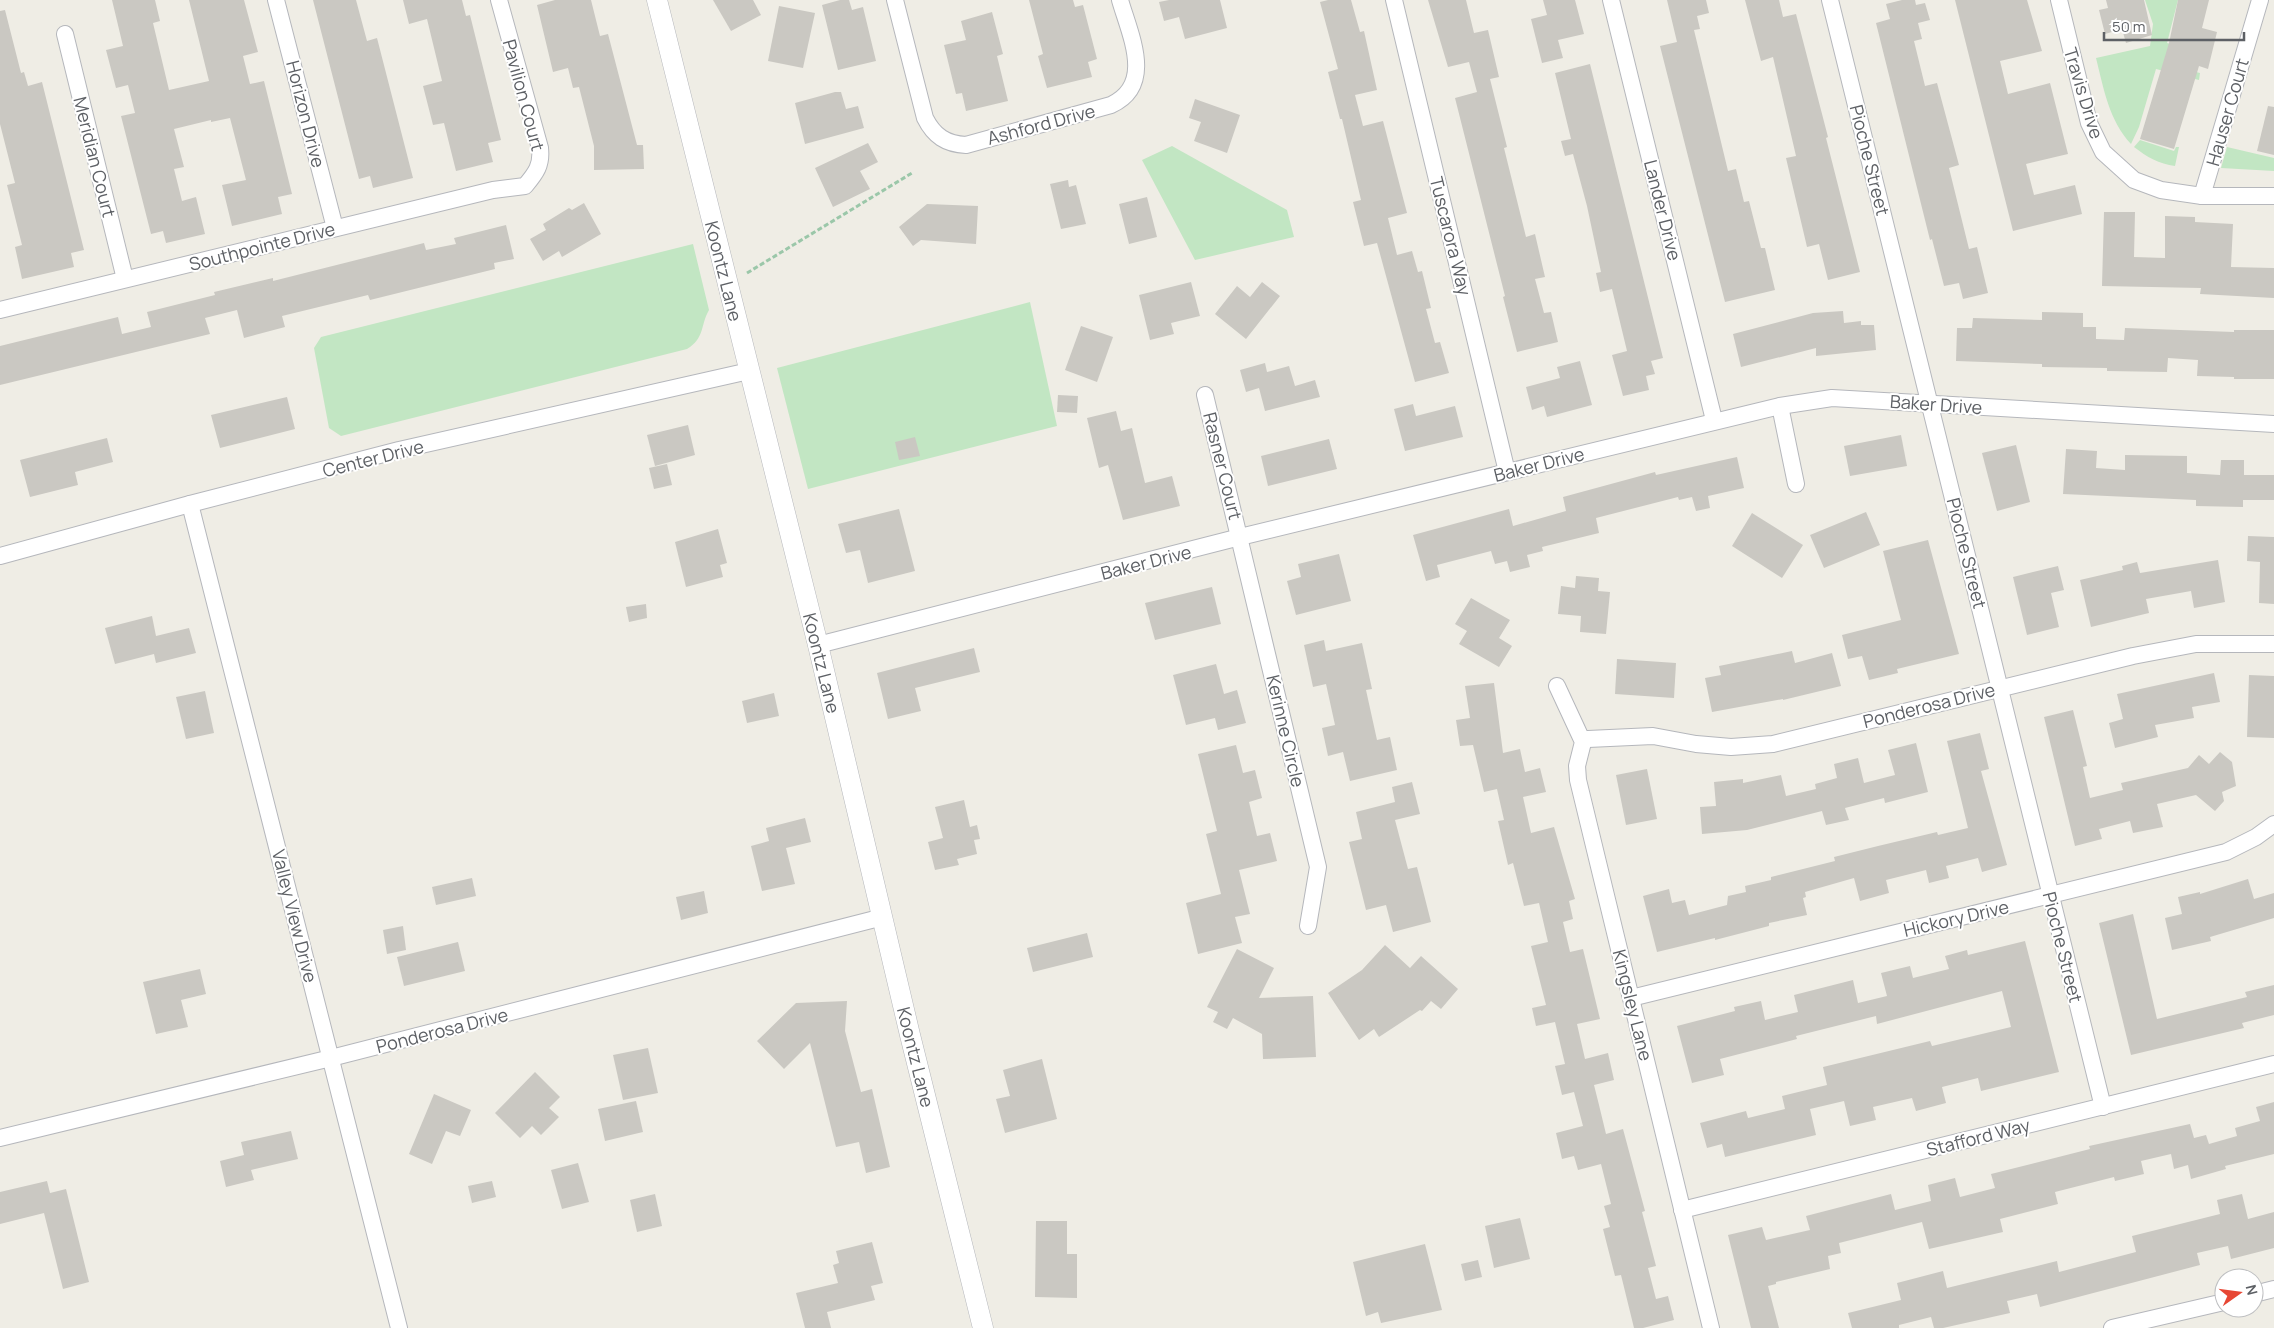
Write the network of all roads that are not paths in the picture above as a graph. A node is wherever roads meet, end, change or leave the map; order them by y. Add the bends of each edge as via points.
1 (276, 0) edge
2 (499, 0) edge
3 (657, 0) edge
4 (895, 0) edge
5 (1120, 0) edge
6 (1394, 0) edge
7 (1611, 0) edge
8 (1830, 0) edge
9 (2059, 0) edge
10 (2260, 0) edge
11 (65, 34) dead end
12 (525, 186) joint
13 (2202, 196) junction
14 (2274, 196) edge
15 (335, 228) junction
16 (125, 279) junction
17 (0, 310) edge
18 (749, 371) junction
19 (1205, 395) dead end
20 (1930, 403) junction
21 (1780, 406) junction
22 (1714, 420) junction
23 (2274, 424) edge
24 (1507, 472) junction
25 (1796, 484) dead end
26 (190, 504) junction
27 (1240, 537) junction
28 (0, 556) edge
29 (2274, 644) edge
30 (818, 645) junction
31 (1557, 686) dead end
32 (2000, 688) junction
33 (1583, 742) junction
34 (2274, 824) edge
35 (2050, 896) junction
36 (883, 917) junction
37 (1308, 926) dead end
38 (1631, 998) junction
39 (331, 1058) junction
40 (2274, 1064) edge
41 (2103, 1107) junction
42 (0, 1138) edge
43 (1682, 1210) junction
44 (2214, 1304) edge
45 (399, 1328) edge
46 (983, 1328) edge
47 (1711, 1328) edge
48 (2112, 1328) edge

1 - 15 street, Horizon Drive
2 - 12 street, Pavilion Court via 540,148 541,160 536,173
3 - 18 street, Koontz Lane
4 - 5 street, Ashford Drive via 930,129 944,141 966,145 1121,101 1132,88 1137,76 1137,63
6 - 24 street, Tuscarora Way
7 - 22 street, Lander Drive
8 - 20 street, Pioche Street
9 - 13 street, Travis Drive via 2089,123 2103,152 2134,180 2161,190
10 - 13 street, Hauser Court
11 - 16 street, Meridian Court
12 - 15 street, Southpointe Drive via 493,190
13 - 14 street, Travis Drive
15 - 16 street, Southpointe Drive
16 - 17 street, Southpointe Drive
18 - 26 street, Center Drive via 399,450
18 - 30 street, Koontz Lane
19 - 27 street, Rasner Court
20 - 21 street, Baker Drive via 1832,398
20 - 23 street, Baker Drive
20 - 32 street, Pioche Street
21 - 22 street, Baker Drive
21 - 25 street
22 - 24 street, Baker Drive
24 - 27 street, Baker Drive
26 - 28 street, Center Drive
26 - 39 street, Valley View Drive
27 - 30 street, Baker Drive
27 - 37 street, Kerinne Circle via 1318,867
29 - 32 street, Ponderosa Drive via 2196,644
30 - 36 street, Koontz Lane
31 - 33 street
32 - 33 street, Ponderosa Drive via 1773,744 1731,747 1653,736 1588,739
32 - 35 street, Pioche Street
33 - 38 street, Kingsley Lane via 1577,766 1578,780
34 - 35 street, Hickory Drive via 2226,852
35 - 38 street, Hickory Drive
35 - 41 street, Pioche Street
36 - 39 street, Ponderosa Drive
36 - 46 street, Koontz Lane
38 - 43 street, Kingsley Lane
39 - 42 street, Ponderosa Drive
39 - 45 street, Valley View Drive
40 - 41 street, Stafford Way
41 - 43 street, Stafford Way
43 - 47 street, Kingsley Lane
44 - 48 street

